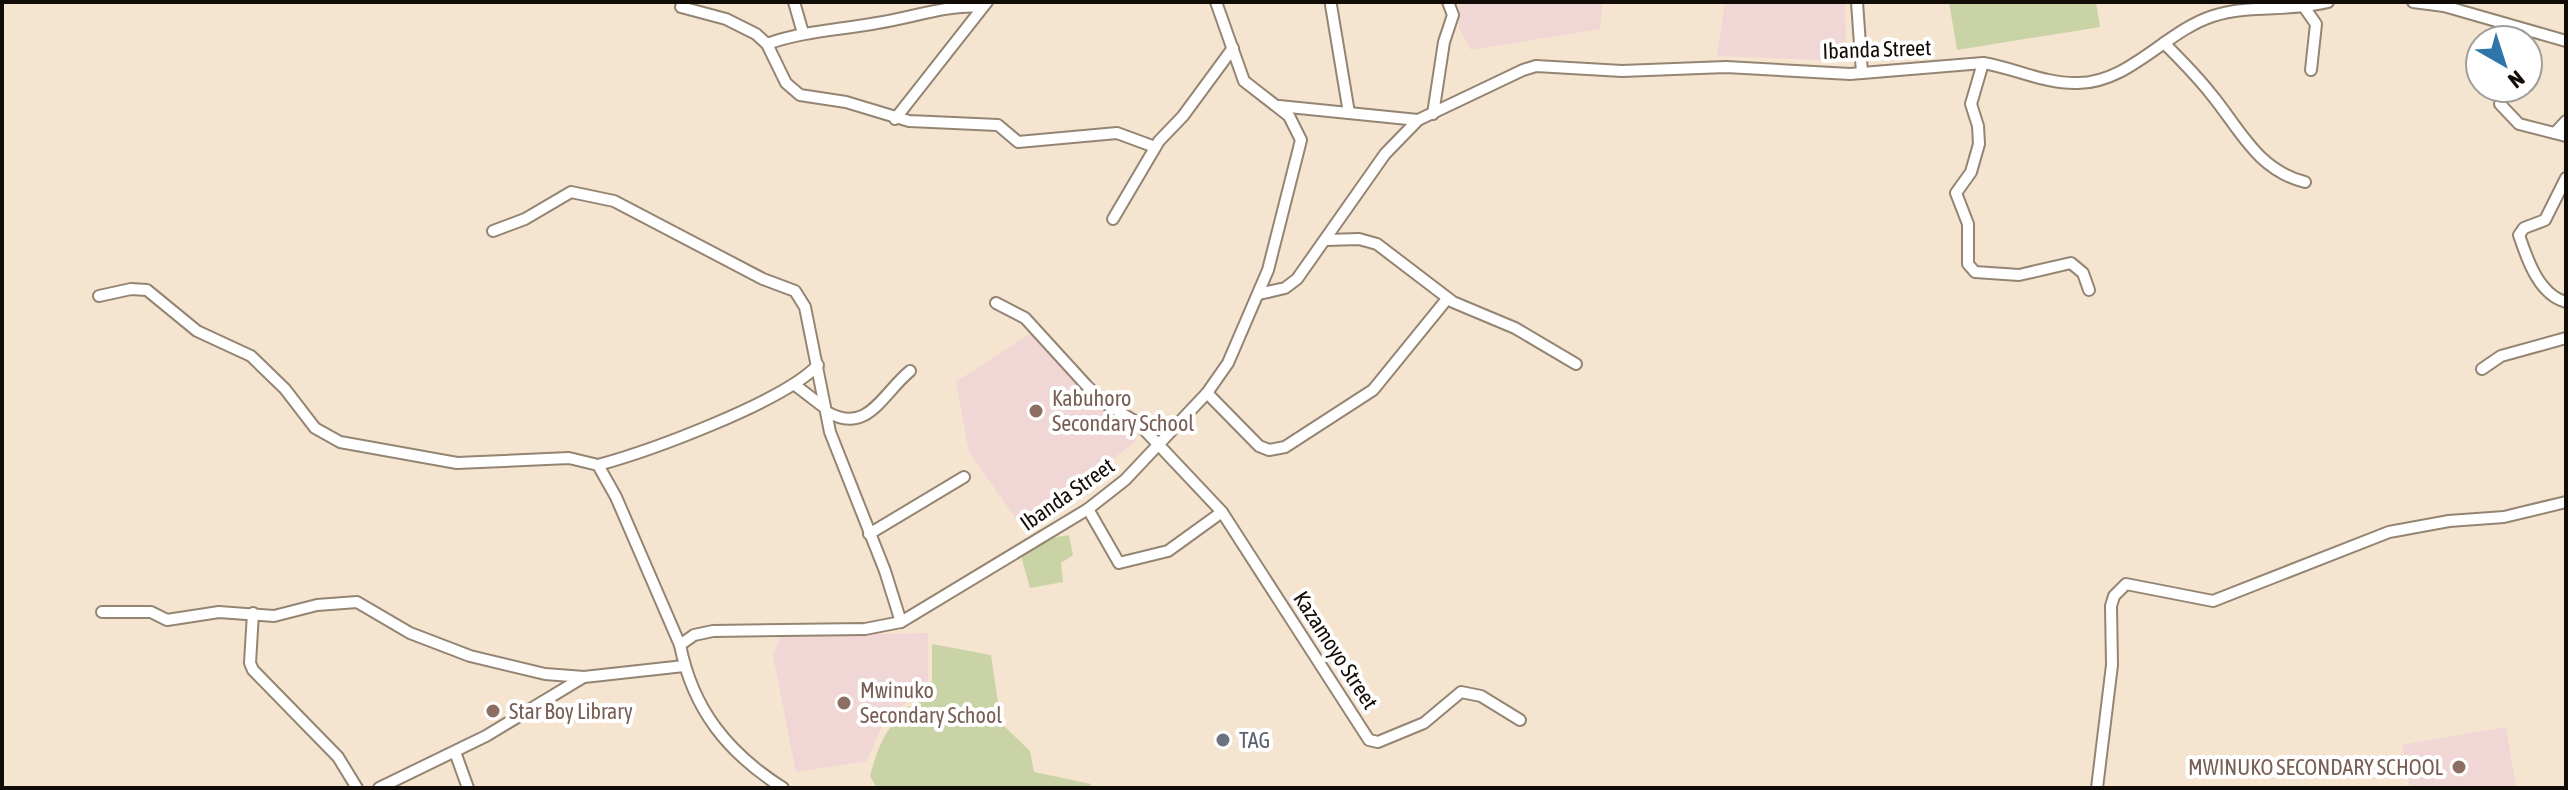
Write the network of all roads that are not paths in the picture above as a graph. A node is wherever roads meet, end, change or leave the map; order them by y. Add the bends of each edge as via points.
1 (794, 2) edge
2 (1216, 2) edge
3 (1448, 2) edge
4 (1857, 2) edge
5 (2328, 2) edge
6 (2413, 2) edge
7 (954, 5) edge
8 (984, 5) edge
9 (1331, 5) dead end
10 (681, 7) dead end
11 (2304, 7) junction
12 (803, 33) junction
13 (2566, 41) edge
14 (2164, 43) junction
15 (767, 44) junction
16 (1233, 48) junction
17 (1983, 63) junction
18 (2311, 70) dead end
19 (1862, 73) junction
20 (2500, 104) dead end
21 (1279, 106) junction
22 (1349, 113) junction
23 (1433, 114) junction
24 (895, 119) junction
25 (1418, 120) junction
26 (2566, 121) edge
27 (2560, 134) edge
28 (1155, 147) junction
29 (2566, 178) edge
30 (2305, 182) dead end
31 (1113, 219) dead end
32 (493, 231) dead end
33 (1326, 240) junction
34 (2089, 290) dead end
35 (1259, 294) junction
36 (99, 296) dead end
37 (1447, 299) junction
38 (2566, 302) edge
39 (996, 303) dead end
40 (2566, 338) edge
41 (1576, 364) dead end
42 (818, 365) junction
43 (2482, 369) dead end
44 (910, 371) dead end
45 (795, 385) junction
46 (1207, 393) junction
47 (826, 410) junction
48 (1157, 447) junction
49 (598, 465) junction
50 (964, 477) dead end
51 (2566, 502) edge
52 (1088, 509) junction
53 (1222, 512) junction
54 (869, 534) junction
55 (102, 612) dead end
56 (253, 613) junction
57 (901, 622) junction
58 (680, 645) junction
59 (684, 666) junction
60 (584, 677) junction
61 (1520, 720) dead end
62 (455, 752) junction
63 (357, 788) edge
64 (379, 788) edge
65 (468, 788) edge
66 (783, 788) edge
67 (2097, 788) edge

1 - 12 street
2 - 16 street, Ibanda Street
3 - 23 street via 1453,15
4 - 19 street
5 - 11 street, Ibanda Street
6 - 13 street
7 - 8 street
7 - 12 street via 876,24
8 - 24 street
9 - 22 street
10 - 15 street via 740,25
11 - 14 street, Ibanda Street via 2217,14
11 - 18 street via 2316,24
12 - 15 street
14 - 17 street, Ibanda Street via 2114,73 2081,83 2031,78
14 - 30 street via 2210,92 2254,153
15 - 24 street via 786,83 800,95 846,102
16 - 21 street, Ibanda Street via 1244,81
16 - 28 street
17 - 19 street, Ibanda Street
17 - 34 street via 1971,104 1979,144 1971,172 1956,193 1968,224 1968,264 1975,272 2019,275 2071,263 2083,273
19 - 23 street, Ibanda Street via 1536,66
20 - 27 street via 2519,124
21 - 22 street
21 - 35 street, Ibanda Street via 1298,127 1301,140
22 - 25 street
23 - 25 street, Ibanda Street
24 - 28 street via 998,125 1018,142 1117,133
25 - 33 street via 1385,154
26 - 27 street
28 - 31 street
29 - 38 street via 2545,220 2519,235 2541,285
32 - 42 street via 525,219 563,193 614,201 795,291 805,307
33 - 35 street via 1292,283
33 - 37 street via 1377,244
35 - 46 street, Ibanda Street via 1228,363
36 - 49 street via 147,290 197,331 251,356 315,428 340,442 457,463 569,458
37 - 41 street via 1515,328
37 - 46 street via 1373,390 1285,447 1259,446
39 - 48 street, Kazamoyo Street via 1025,318 1087,386 1138,423
40 - 43 street via 2501,356
42 - 45 street
42 - 47 street
44 - 47 street via 864,417 840,419
45 - 47 street
45 - 49 street
46 - 48 street, Ibanda Street
47 - 54 street
48 - 52 street, Ibanda Street
48 - 53 street, Kazamoyo Street
49 - 58 street
50 - 54 street
51 - 67 street via 2504,517 2389,532 2213,601 2126,584 2111,606 2112,665
52 - 53 street via 1119,563 1168,551
52 - 57 street, Ibanda Street
53 - 61 street, Kazamoyo Street via 1370,741 1424,723 1461,692 1481,696
54 - 57 street
55 - 56 street via 151,612 175,620 219,612
56 - 60 street via 274,616 357,602 410,633 470,656 545,674
56 - 63 street via 253,670 338,757
57 - 58 street, Ibanda Street via 865,629 713,631
58 - 59 street
59 - 60 street
59 - 66 street via 720,736
60 - 62 street
62 - 64 street
62 - 65 street

